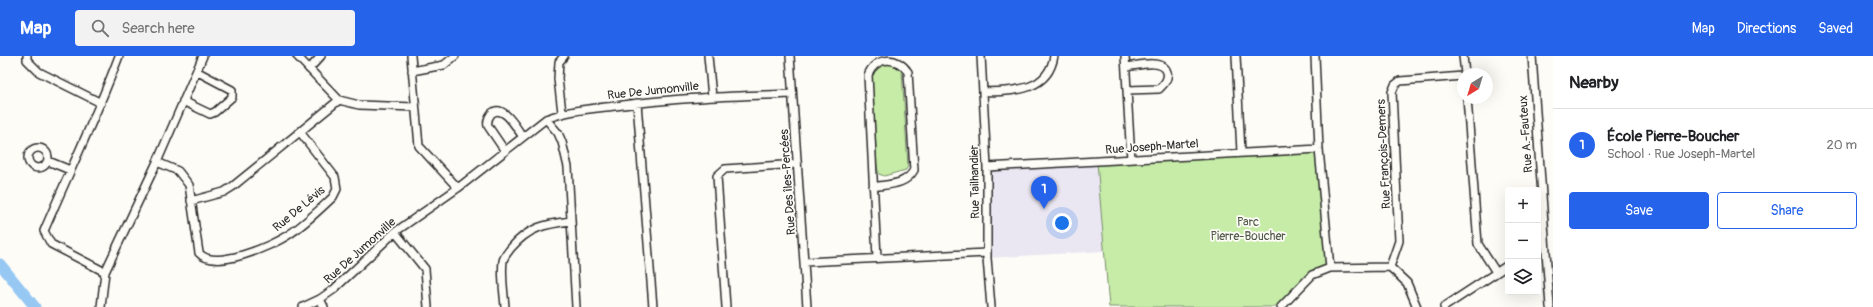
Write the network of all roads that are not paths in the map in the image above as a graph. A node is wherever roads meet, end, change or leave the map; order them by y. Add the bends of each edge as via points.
1 (27, 56) edge
2 (119, 56) edge
3 (203, 56) edge
4 (297, 56) edge
5 (321, 56) edge
6 (411, 56) edge
7 (455, 56) edge
8 (564, 56) edge
9 (708, 56) edge
10 (790, 56) edge
11 (981, 56) edge
12 (1054, 56) edge
13 (1125, 56) edge
14 (1236, 56) edge
15 (1315, 56) edge
16 (1462, 56) edge
17 (1532, 56) edge
18 (1126, 67) junction
19 (1463, 68) edge
20 (309, 69) junction
21 (412, 71) junction
22 (198, 72) junction
23 (1457, 76) edge
24 (1127, 90) junction
25 (983, 92) junction
26 (792, 94) junction
27 (712, 97) junction
28 (339, 100) junction
29 (183, 101) junction
30 (101, 103) junction
31 (637, 103) junction
32 (1467, 104) edge
33 (416, 107) junction
34 (562, 112) junction
35 (546, 120) junction
36 (300, 132) junction
37 (523, 137) junction
38 (1319, 149) junction
39 (506, 151) junction
40 (1241, 152) junction
41 (1131, 159) junction
42 (48, 162) dead end
43 (157, 162) junction
44 (798, 164) junction
45 (987, 167) junction
46 (70, 170) junction
47 (873, 187) junction
48 (458, 188) junction
49 (191, 201) junction
50 (571, 221) junction
51 (1540, 223) edge
52 (395, 232) junction
53 (1541, 250) edge
54 (987, 253) junction
55 (877, 258) junction
56 (805, 262) junction
57 (1390, 267) junction
58 (1505, 267) edge
59 (1330, 268) junction
60 (105, 272) junction
61 (1496, 272) junction
62 (320, 299) junction
63 (101, 307) edge
64 (303, 307) edge
65 (324, 307) edge
66 (428, 307) edge
67 (505, 307) edge
68 (576, 307) edge
69 (653, 307) edge
70 (726, 307) edge
71 (807, 307) edge
72 (991, 307) edge
73 (1281, 307) edge
74 (1417, 307) edge
75 (1444, 307) edge
76 (1550, 307) edge

1 - 30 street via 27,60 39,72
2 - 30 street
3 - 22 street
4 - 20 street
5 - 20 street
6 - 21 street
7 - 21 street via 444,65
8 - 34 street via 559,62 558,79
9 - 27 street
10 - 26 street, Rue Des îles-Percées
11 - 25 street, Rue Tailhandier
12 - 25 street via 1047,75 1030,87
13 - 18 street
14 - 40 street
15 - 38 street
16 - 19 street
17 - 51 street, Rue A.-Fauteux
18 - 24 street
18 - 24 street via 1160,65 1168,74 1166,82 1159,88
20 - 28 street
21 - 33 street
22 - 29 street
22 - 29 street via 232,90 232,97 210,114
23 - 57 street, Rue François-Demers via 1400,81 1392,92 1399,242
24 - 41 street
25 - 45 street, Rue Tailhandier
26 - 27 street, Rue De Jumonville
26 - 44 street, Rue Des îles-Percées
27 - 31 street, Rue De Jumonville
28 - 33 street via 359,105
28 - 36 street
29 - 43 street
30 - 46 street
31 - 34 street, Rue De Jumonville
31 - 69 street
32 - 61 street via 1478,244
33 - 48 street via 419,146
34 - 35 street, Rue De Jumonville
35 - 37 street, Rue De Jumonville
35 - 50 street via 558,133 565,150
36 - 49 street via 228,189
36 - 49 street, Rue De Lévis via 335,177 337,189 333,197 289,235 234,258 203,258 199,253
37 - 39 street, Rue De Jumonville
37 - 39 street via 506,114 495,111 490,115 488,126
38 - 40 street, Rue Joseph-Martel
38 - 59 street
39 - 48 street, Rue De Jumonville
40 - 41 street, Rue Joseph-Martel
41 - 45 street, Rue Joseph-Martel
42 - 46 street
43 - 49 street, Rue De Lévis via 183,175 189,184
43 - 60 street
44 - 56 street, Rue Des îles-Percées
44 - 70 street via 725,169 717,176
45 - 54 street, Rue Tailhandier
46 - 60 street via 44,231 51,244
47 - 47 street via 904,182 914,170 908,72 899,61 890,58 877,61 868,75
47 - 55 street
48 - 52 street, Rue De Jumonville
50 - 67 street via 549,223 532,230 508,252 503,261
50 - 68 street
52 - 62 street, Rue De Jumonville
52 - 66 street via 426,269
53 - 76 street, Rue A.-Fauteux
54 - 55 street
54 - 72 street, Rue Tailhandier
55 - 56 street
56 - 71 street, Rue Des îles-Percées
57 - 59 street
57 - 74 street via 1407,283
58 - 61 street
59 - 73 street via 1312,275
60 - 63 street
61 - 75 street
62 - 64 street, Rue De Jumonville
62 - 65 street

